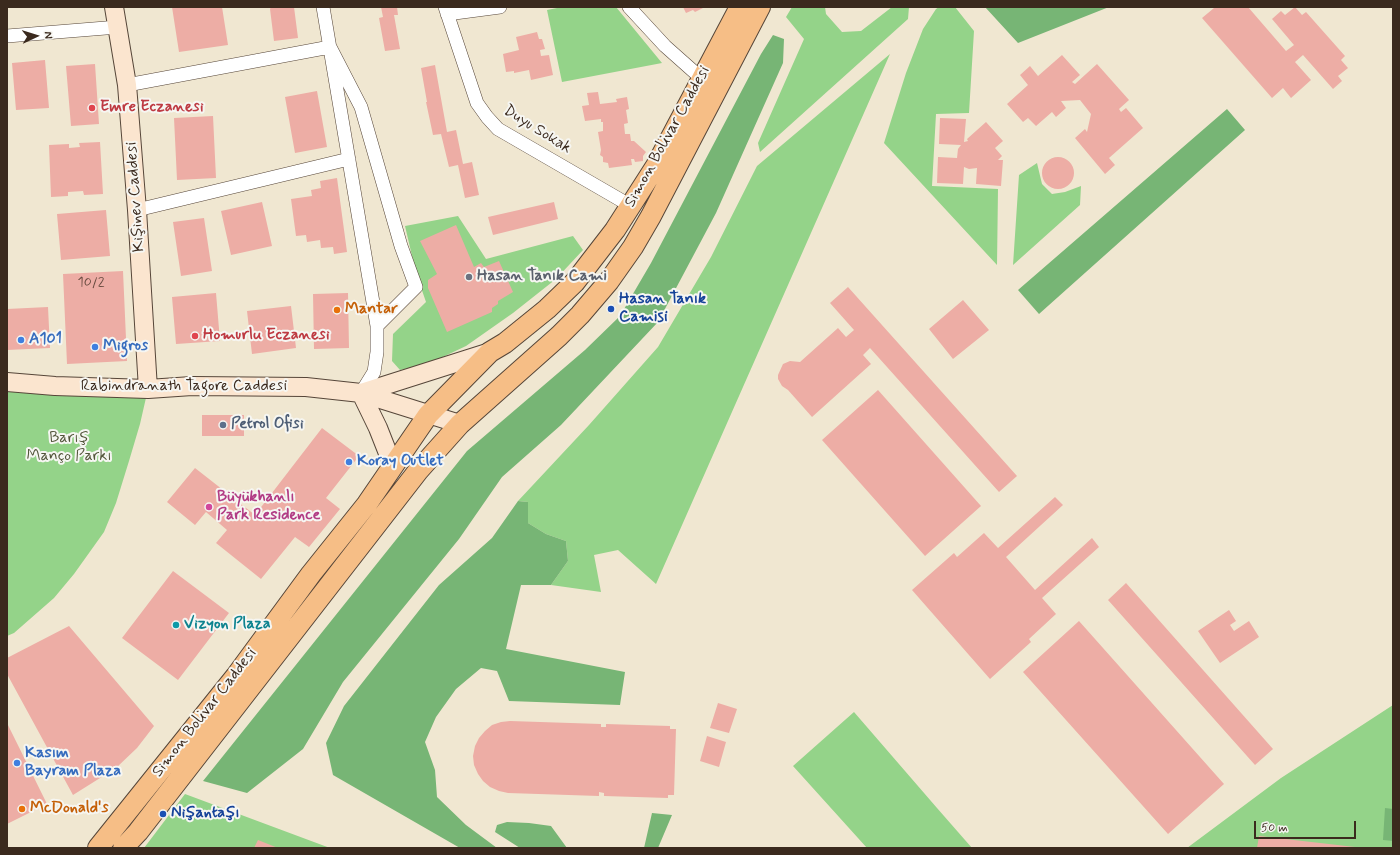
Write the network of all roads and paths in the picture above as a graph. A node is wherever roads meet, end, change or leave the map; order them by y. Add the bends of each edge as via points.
1 (114, 7) edge
2 (323, 7) edge
3 (500, 7) edge
4 (629, 7) edge
5 (740, 7) edge
6 (760, 7) edge
7 (446, 11) edge
8 (118, 27) junction
9 (7, 36) edge
10 (330, 47) junction
11 (701, 78) junction
12 (127, 85) junction
13 (349, 159) junction
14 (631, 206) junction
15 (138, 210) junction
16 (377, 326) junction
17 (490, 352) junction
18 (7, 382) edge
19 (148, 388) junction
20 (361, 392) junction
21 (428, 415) junction
22 (460, 424) junction
23 (394, 466) junction
24 (98, 848) edge
25 (123, 848) edge

1 - 8 main road, Kişinev Caddesi
2 - 10 street
3 - 7 street
4 - 11 street via 665,46
5 - 11 main road, Simon Bolivar Caddesi
6 - 22 main road, Simon Bolivar Caddesi via 651,216 609,281 559,336
7 - 14 street, Duyu Sokak via 478,103 487,118 498,129
8 - 9 street
8 - 12 main road, Kişinev Caddesi
10 - 12 street
10 - 13 street
10 - 16 street via 361,106 398,235 416,287
11 - 14 main road, Simon Bolivar Caddesi via 656,166
12 - 15 main road, Kişinev Caddesi
13 - 15 street
13 - 16 street
14 - 17 main road, Simon Bolivar Caddesi via 611,236 570,286 526,326
15 - 19 main road, Kişinev Caddesi
16 - 20 street via 374,372
17 - 20 main road, Rabindranath Tagore Caddesi
17 - 21 main road, Simon Bolivar Caddesi
18 - 19 main road, Rabindranath Tagore Caddesi
19 - 20 main road, Rabindranath Tagore Caddesi via 306,387
20 - 21 main road, Rabindranath Tagore Caddesi
20 - 23 main road
21 - 22 main road, Rabindranath Tagore Caddesi
21 - 23 main road, Simon Bolivar Caddesi
22 - 25 main road, Simon Bolivar Caddesi via 418,471
23 - 24 main road, Simon Bolivar Caddesi via 236,676

